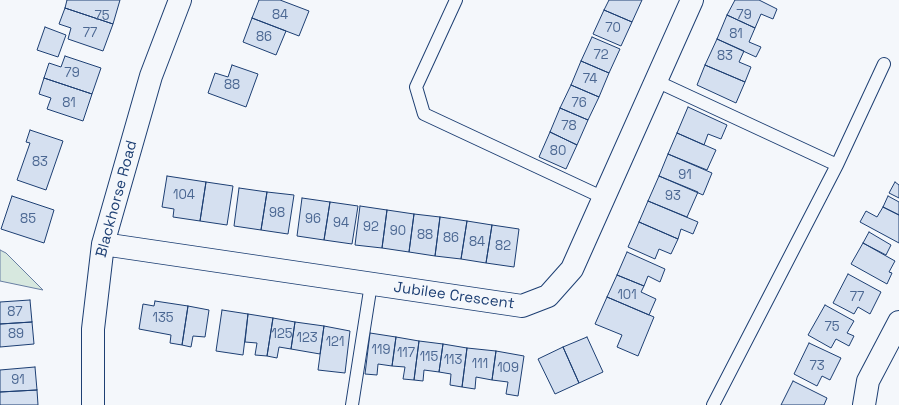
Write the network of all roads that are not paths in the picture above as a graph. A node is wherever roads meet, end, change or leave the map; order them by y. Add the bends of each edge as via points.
1 (180, 0) edge
2 (456, 0) edge
3 (692, 0) edge
4 (884, 64) dead end
5 (656, 80) junction
6 (837, 165) junction
7 (604, 198) junction
8 (103, 244) junction
9 (371, 284) junction
10 (899, 322) edge
11 (93, 405) edge
12 (352, 405) edge
13 (713, 405) edge
14 (864, 405) edge

1 - 8 street, Blackhorse Road via 151,76
2 - 7 lane via 416,87 424,114
3 - 5 street, Jubilee Crescent
4 - 6 lane
5 - 6 lane
5 - 7 street, Jubilee Crescent
6 - 13 lane
7 - 9 street, Jubilee Crescent via 572,269 548,296 522,306
8 - 9 street, Jubilee Crescent
8 - 11 street, Blackhorse Road via 93,329
9 - 12 lane
10 - 14 street via 868,381

